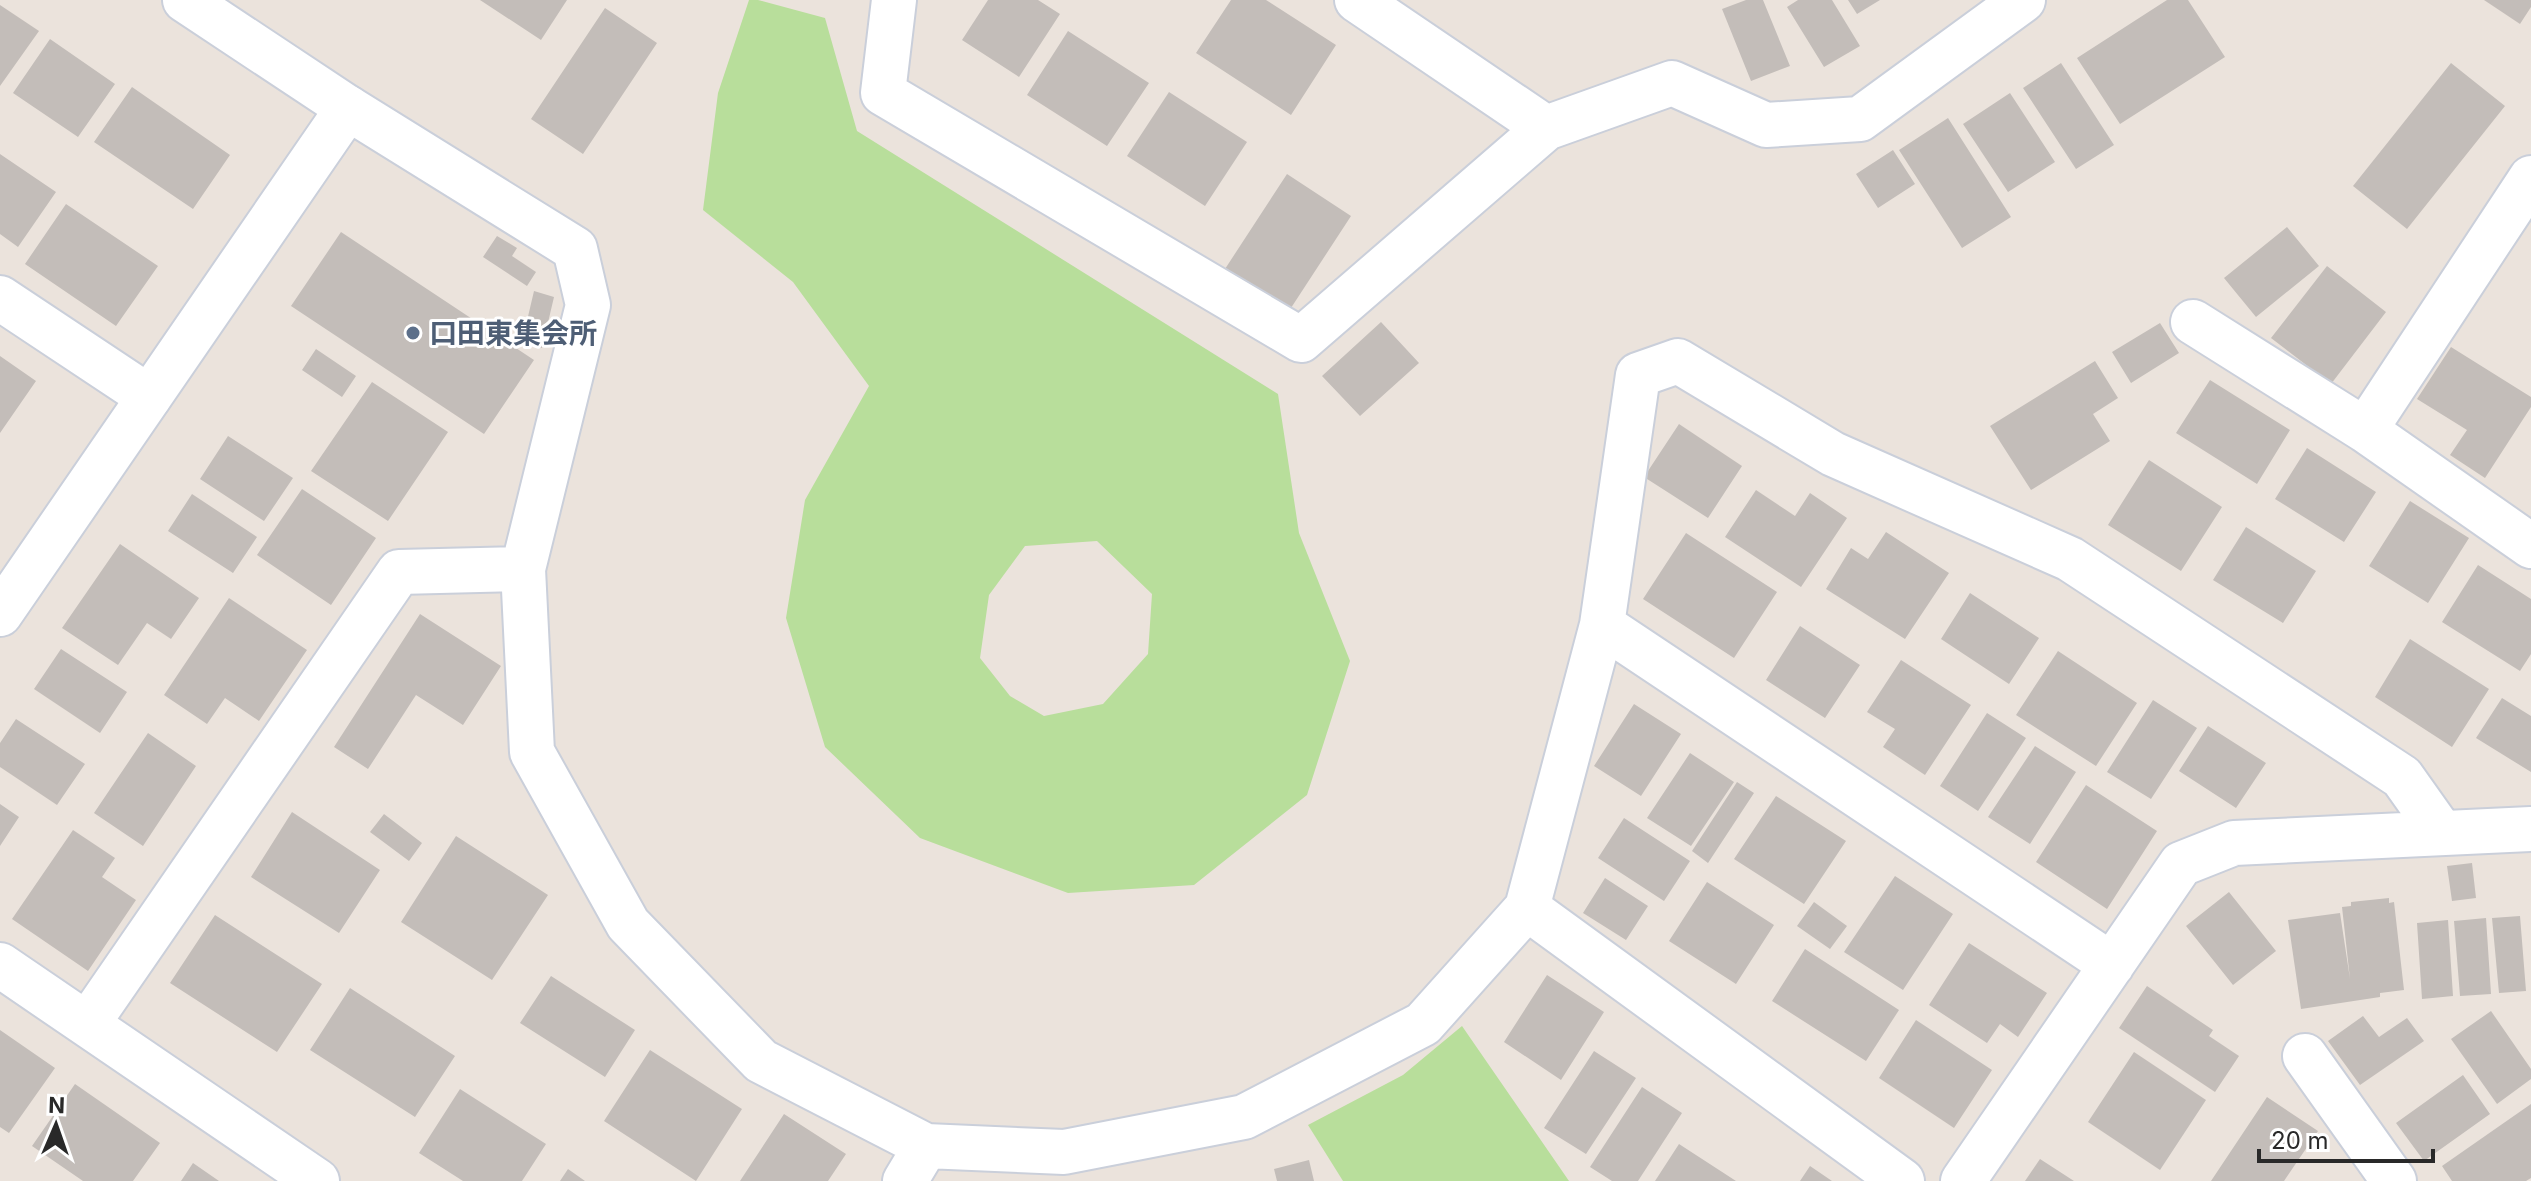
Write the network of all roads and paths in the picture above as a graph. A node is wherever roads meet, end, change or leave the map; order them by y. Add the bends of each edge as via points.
1 (185, 0) edge
2 (894, 0) edge
3 (1357, 0) edge
4 (2023, 0) edge
5 (348, 108) junction
6 (1546, 128) junction
7 (2531, 178) edge
8 (0, 298) edge
9 (2193, 322) dead end
10 (149, 397) junction
11 (2365, 430) junction
12 (2531, 546) edge
13 (523, 569) junction
14 (0, 614) edge
15 (1602, 625) junction
16 (2531, 829) edge
17 (2441, 832) junction
18 (1527, 908) junction
19 (0, 965) edge
20 (2112, 965) junction
21 (88, 1023) junction
22 (2305, 1056) dead end
23 (915, 1164) edge
24 (317, 1181) edge
25 (1902, 1181) edge
26 (1963, 1181) edge
27 (2394, 1181) edge

1 - 5 street
2 - 6 street via 883,93 1301,340
3 - 6 street
4 - 6 street via 1860,119 1766,125 1672,83
5 - 10 street
5 - 13 street via 575,249 588,305
7 - 11 street
8 - 10 street
9 - 11 street
10 - 14 street
11 - 12 street
13 - 21 street via 399,572
13 - 23 street via 532,752 628,924 761,1061
15 - 17 street via 1638,375 1678,361 1833,454 2070,559 2402,777
15 - 18 street
15 - 20 street
16 - 17 street
17 - 20 street via 2234,843 2181,864
18 - 23 street via 1423,1024 1244,1117 1064,1152
18 - 25 street
19 - 21 street
20 - 26 street
21 - 24 street
22 - 27 street

